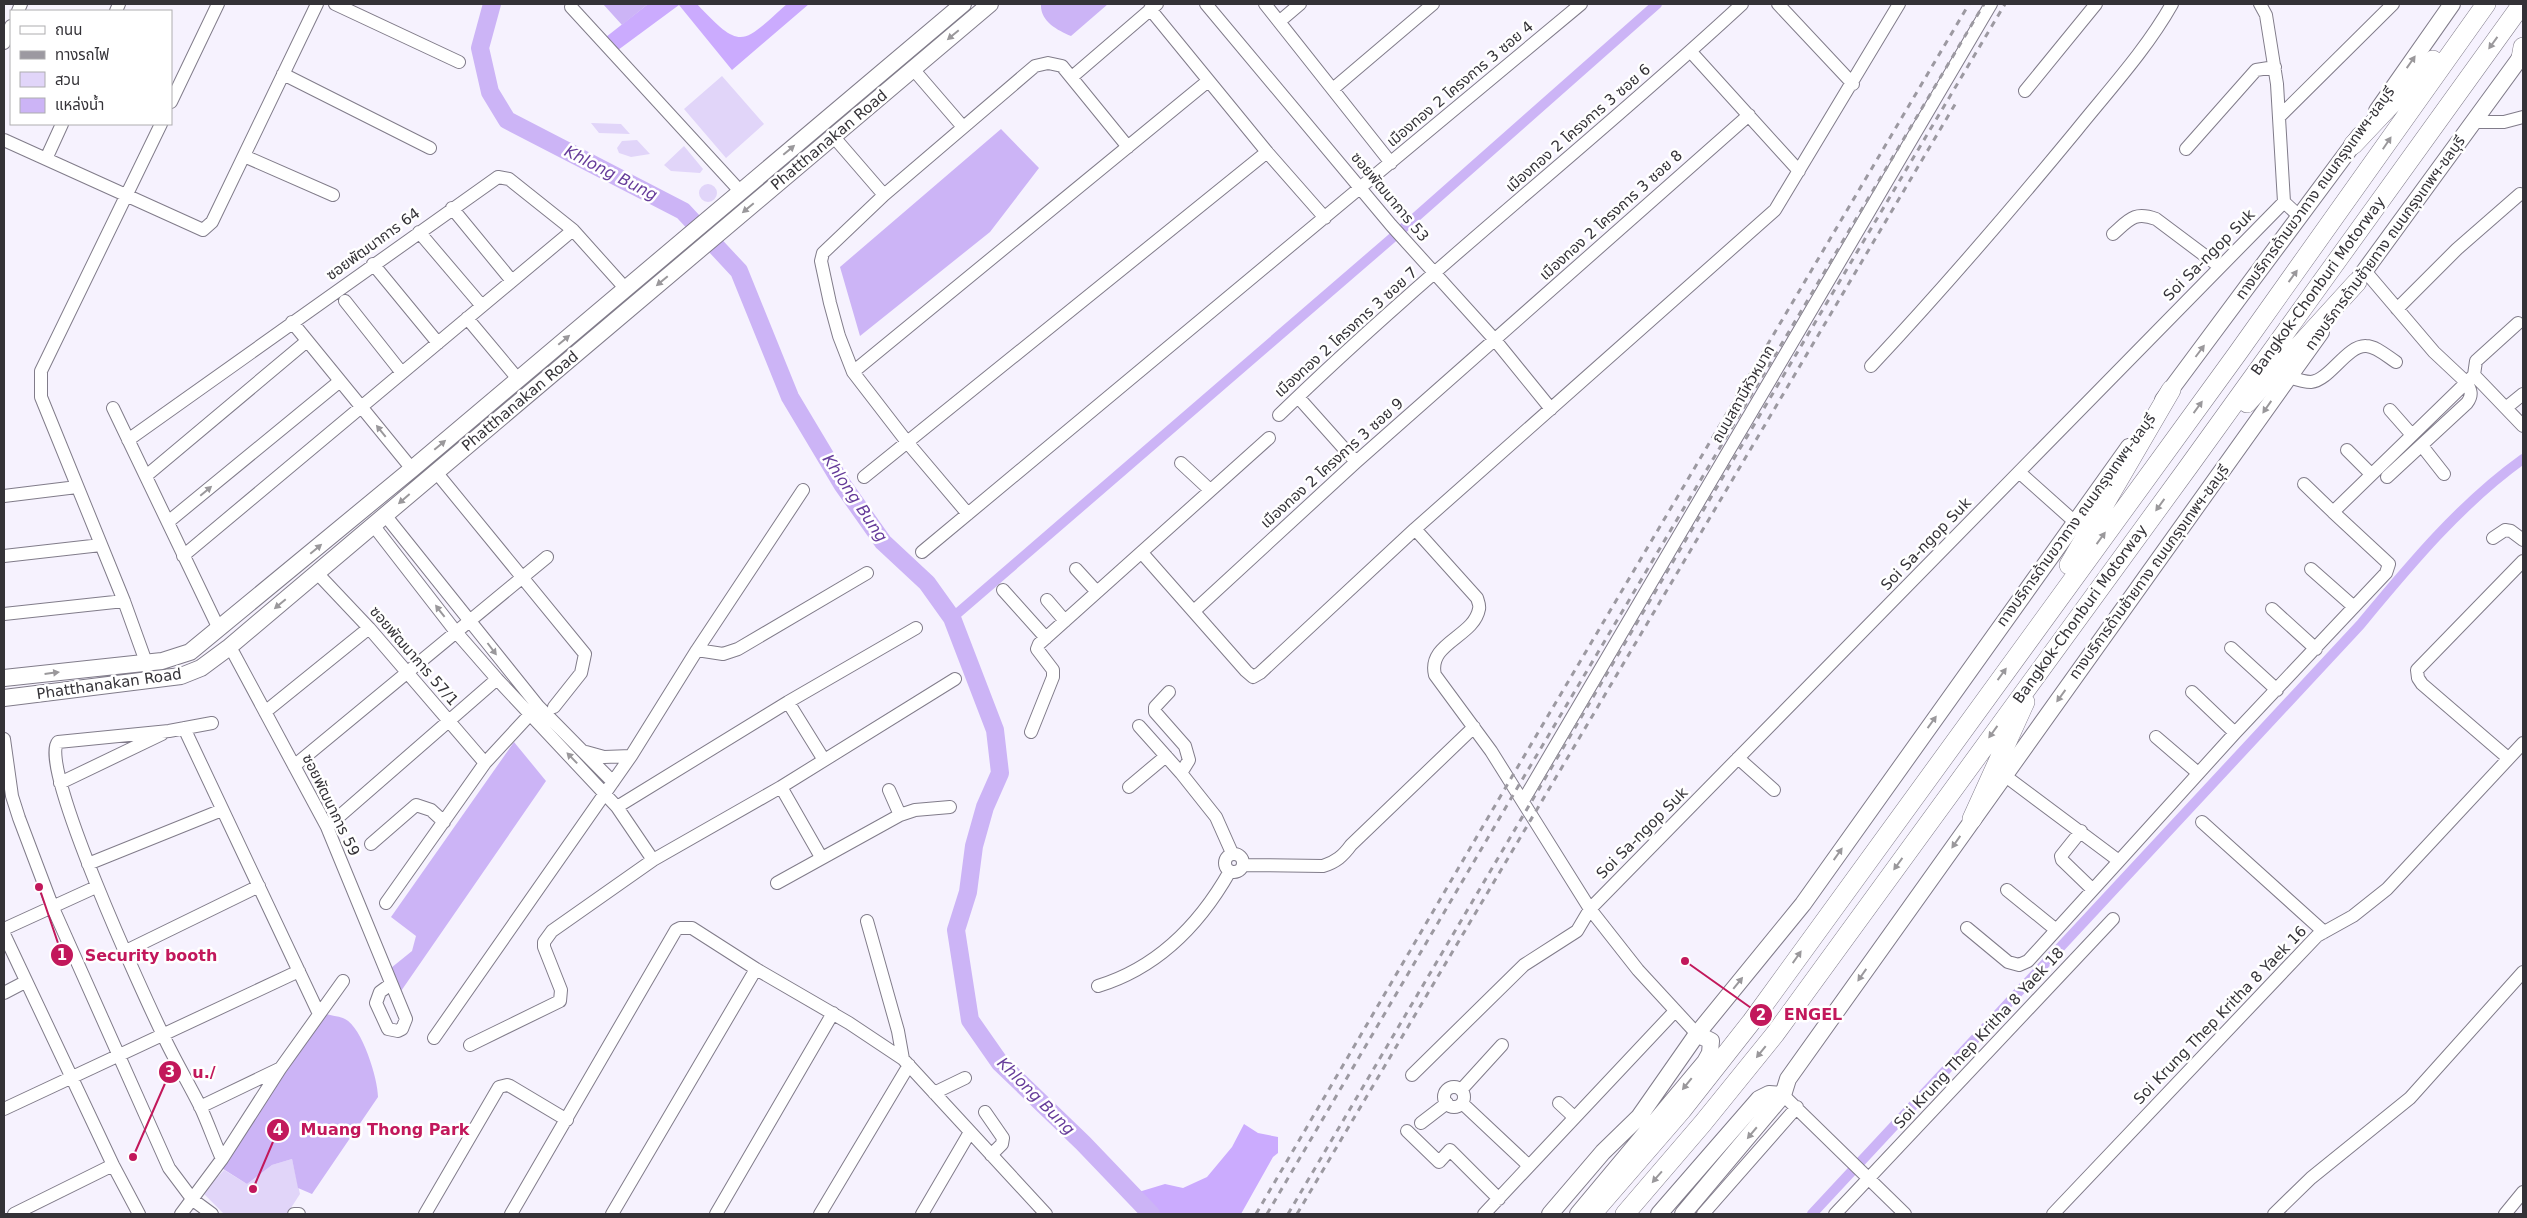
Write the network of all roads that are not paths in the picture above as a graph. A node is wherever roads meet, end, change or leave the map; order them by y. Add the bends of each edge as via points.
1 (218, 4) edge
2 (317, 4) edge
3 (334, 4) edge
4 (963, 4) edge
5 (990, 4) edge
6 (1206, 4) edge
7 (1265, 4) edge
8 (1300, 4) edge
9 (1432, 4) edge
10 (1581, 4) edge
11 (1742, 4) edge
12 (1778, 4) edge
13 (1899, 4) edge
14 (1991, 4) edge
15 (2096, 4) edge
16 (2172, 4) edge
17 (2260, 4) edge
18 (2394, 4) edge
19 (2452, 4) edge
20 (2522, 4) edge
21 (2485, 5) edge
22 (570, 7) dead end
23 (1154, 7) edge
24 (1280, 21) junction
25 (10, 28) edge
26 (4, 43) edge
27 (1691, 52) junction
28 (2522, 53) edge
29 (459, 62) dead end
30 (2275, 67) junction
31 (913, 69) junction
32 (283, 74) junction
33 (1072, 77) junction
34 (1208, 81) junction
35 (1853, 84) junction
36 (1334, 88) junction
37 (861, 90) junction
38 (2026, 92) dead end
39 (172, 100) edge
40 (872, 104) junction
41 (1749, 115) junction
42 (2280, 116) junction
43 (2523, 117) edge
44 (2473, 122) junction
45 (62, 125) edge
46 (161, 125) edge
47 (963, 127) junction
48 (833, 136) junction
49 (4, 140) edge
50 (2353, 145) junction
51 (16, 146) junction
52 (1128, 147) junction
53 (430, 148) dead end
54 (2186, 149) dead end
55 (1267, 152) junction
56 (4, 154) edge
57 (244, 156) junction
58 (46, 159) junction
59 (1391, 163) junction
60 (1798, 171) junction
61 (1361, 189) junction
62 (740, 191) junction
63 (2520, 194) dead end
64 (127, 195) junction
65 (333, 195) dead end
66 (884, 195) junction
67 (2284, 202) junction
68 (452, 208) junction
69 (2299, 216) junction
70 (1325, 218) junction
71 (573, 230) junction
72 (419, 232) junction
73 (2113, 234) dead end
74 (373, 264) junction
75 (2220, 267) junction
76 (1434, 275) junction
77 (2361, 276) junction
78 (512, 281) junction
79 (625, 288) junction
80 (344, 301) dead end
81 (482, 306) junction
82 (2397, 309) junction
83 (467, 318) junction
84 (292, 322) junction
85 (2518, 323) dead end
86 (1494, 340) junction
87 (308, 341) junction
88 (438, 343) junction
89 (2396, 362) dead end
90 (1871, 366) dead end
91 (853, 372) junction
92 (402, 373) junction
93 (2289, 377) junction
94 (2470, 378) junction
95 (340, 380) junction
96 (518, 380) junction
97 (2170, 390) junction
98 (2523, 394) edge
99 (1298, 397) junction
100 (362, 407) junction
101 (2507, 407) junction
102 (114, 408) dead end
103 (1551, 409) junction
104 (2390, 410) dead end
105 (1279, 415) dead end
106 (2523, 426) edge
107 (2412, 435) junction
108 (1269, 438) dead end
109 (128, 440) junction
110 (906, 442) junction
111 (2422, 446) junction
112 (2347, 450) dead end
113 (1356, 462) junction
114 (1181, 463) dead end
115 (2189, 466) junction
116 (412, 469) junction
117 (436, 472) junction
118 (2019, 472) junction
119 (2370, 473) junction
120 (2444, 474) dead end
121 (146, 476) junction
122 (864, 476) dead end
123 (2387, 477) dead end
124 (423, 483) junction
125 (2304, 484) dead end
126 (77, 487) junction
127 (803, 490) dead end
128 (1210, 490) junction
129 (4, 496) edge
130 (2333, 512) junction
131 (968, 514) junction
132 (379, 520) junction
133 (168, 522) junction
134 (2075, 522) junction
135 (1415, 529) junction
136 (2493, 538) dead end
137 (2523, 540) edge
138 (101, 545) junction
139 (922, 552) dead end
140 (1142, 553) junction
141 (4, 556) edge
142 (183, 556) junction
143 (547, 557) dead end
144 (2523, 560) edge
145 (2310, 569) dead end
146 (1076, 570) dead end
147 (316, 573) junction
148 (867, 573) dead end
149 (521, 577) junction
150 (1003, 590) dead end
151 (1098, 592) junction
152 (1047, 600) dead end
153 (124, 601) junction
154 (2354, 607) junction
155 (2272, 609) dead end
156 (1194, 611) junction
157 (4, 614) edge
158 (470, 620) junction
159 (1065, 621) junction
160 (369, 628) junction
161 (916, 628) dead end
162 (220, 629) junction
163 (456, 632) junction
164 (1046, 638) junction
165 (228, 648) junction
166 (2021, 648) junction
167 (2231, 648) dead end
168 (2316, 649) junction
169 (696, 650) junction
170 (146, 662) junction
171 (2042, 664) junction
172 (408, 673) junction
173 (4, 678) edge
174 (497, 679) junction
175 (955, 679) dead end
176 (2277, 690) junction
177 (1169, 692) dead end
178 (2192, 692) dead end
179 (4, 698) edge
180 (788, 702) junction
181 (554, 707) dead end
182 (534, 710) junction
183 (265, 712) junction
184 (449, 721) junction
185 (212, 724) dead end
186 (1139, 726) dead end
187 (1474, 727) junction
188 (184, 728) junction
189 (169, 731) junction
190 (1031, 732) dead end
191 (2235, 733) junction
192 (2156, 737) dead end
193 (4, 739) edge
194 (2523, 743) edge
195 (586, 752) junction
196 (631, 756) junction
197 (1166, 756) junction
198 (1738, 758) junction
199 (2508, 758) junction
200 (824, 760) junction
201 (485, 763) junction
202 (294, 766) junction
203 (1181, 773) junction
204 (2198, 774) junction
205 (2004, 776) junction
206 (613, 782) junction
207 (60, 783) junction
208 (780, 787) junction
209 (1129, 787) dead end
210 (889, 790) dead end
211 (1774, 790) dead end
212 (606, 794) junction
213 (1523, 801) junction
214 (617, 807) junction
215 (950, 807) dead end
216 (222, 810) junction
217 (900, 815) junction
218 (1972, 819) junction
219 (444, 822) junction
220 (2202, 822) dead end
221 (327, 827) junction
222 (2081, 831) junction
223 (371, 844) dead end
224 (1232, 853) junction
225 (822, 857) junction
226 (653, 860) junction
227 (2119, 861) junction
228 (88, 864) junction
229 (1244, 865) junction
230 (1230, 871) junction
231 (777, 883) dead end
232 (259, 886) junction
233 (96, 887) junction
234 (2092, 889) junction
235 (2007, 890) dead end
236 (386, 903) dead end
237 (53, 908) junction
238 (1590, 909) junction
239 (2113, 919) dead end
240 (867, 920) dead end
241 (1967, 928) dead end
242 (4, 929) edge
243 (2055, 929) junction
244 (2324, 932) junction
245 (4, 934) edge
246 (126, 951) junction
247 (756, 969) junction
248 (299, 971) junction
249 (2523, 972) edge
250 (342, 981) dead end
251 (25, 982) junction
252 (391, 984) dead end
253 (1098, 986) dead end
254 (4, 993) edge
255 (1675, 1011) junction
256 (320, 1014) junction
257 (833, 1014) junction
258 (1697, 1034) junction
259 (162, 1035) junction
260 (434, 1038) dead end
261 (470, 1045) dead end
262 (1502, 1045) dead end
263 (119, 1055) junction
264 (906, 1062) junction
265 (280, 1069) junction
266 (1412, 1074) dead end
267 (72, 1076) junction
268 (965, 1078) dead end
269 (1461, 1090) junction
270 (934, 1093) junction
271 (1784, 1095) junction
272 (1447, 1102) junction
273 (1462, 1103) junction
274 (1559, 1103) dead end
275 (200, 1107) junction
276 (1797, 1107) junction
277 (1750, 1108) junction
278 (4, 1109) edge
279 (1771, 1110) junction
280 (985, 1112) dead end
281 (1639, 1116) junction
282 (1574, 1117) junction
283 (567, 1120) junction
284 (1421, 1123) dead end
285 (1407, 1131) dead end
286 (970, 1132) junction
287 (991, 1155) junction
288 (222, 1159) junction
289 (113, 1166) junction
290 (1529, 1166) junction
291 (1698, 1170) junction
292 (1866, 1177) junction
293 (1711, 1182) junction
294 (2523, 1192) edge
295 (1499, 1199) junction
296 (193, 1200) junction
297 (1034, 1202) junction
298 (14, 1214) edge
299 (139, 1214) edge
300 (181, 1214) edge
301 (212, 1214) edge
302 (294, 1214) edge
303 (299, 1214) edge
304 (425, 1214) edge
305 (511, 1214) edge
306 (612, 1214) edge
307 (716, 1214) edge
308 (820, 1214) edge
309 (922, 1214) edge
310 (1027, 1214) edge
311 (1046, 1214) edge
312 (1484, 1214) edge
313 (1550, 1214) edge
314 (1565, 1214) edge
315 (1578, 1214) edge
316 (1592, 1214) edge
317 (1625, 1214) edge
318 (1659, 1214) edge
319 (1683, 1214) edge
320 (1703, 1214) edge
321 (1835, 1214) edge
322 (1905, 1214) edge
323 (2053, 1214) edge
324 (2274, 1214) edge
325 (2505, 1214) edge

1 - 39 street
2 - 32 street
3 - 29 street
4 - 37 main road, Phatthanakan Road
5 -> 31 main road, Phatthanakan Road
6 - 61 street, ซอยพัฒนาการ 53
7 - 24 street
8 - 24 street
9 - 36 street
10 - 59 street, เมืองทอง 2 โครงการ 3 ซอย 4
11 - 27 street, เมืองทอง 2 โครงการ 3 ซอย 6
12 - 35 street
13 - 35 street
14 - 213 street, ถนนสถานีหัวหมาก
15 - 38 street
16 - 90 street via 2156,33 1968,260
17 - 30 street via 2266,15
18 - 42 street
50 -> 19 main road, ทางบริการด้านขวาทาง ถนนกรุงเทพฯ-ชลบุรี
20 -> 115 highway, Bangkok-Chonburi Motorway
21 - 50 highway
166 -> 21 highway, Bangkok-Chonburi Motorway via 2237,354
22 - 62 street
23 - 33 street
23 - 34 street
24 - 36 street
25 - 26 street
27 - 41 street
27 - 76 street, เมืองทอง 2 โครงการ 3 ซอย 6
28 - 44 main road, ทางบริการด้านซ้ายทาง ถนนกรุงเทพฯ-ชลบุรี
30 - 42 street
30 - 54 street via 2256,70
31 - 40 main road, Phatthanakan Road
31 - 47 street
32 - 53 street
32 - 57 street
33 - 47 street via 1062,66 1048,63 1035,66
33 - 52 street
34 - 52 street
34 - 55 street
35 - 60 street
36 - 59 street
37 - 40 main road
62 -> 37 main road, Phatthanakan Road
40 - 48 main road, Phatthanakan Road
41 - 60 street
41 - 86 street, เมืองทอง 2 โครงการ 3 ซอย 8
42 - 67 street
43 - 44 street via 2504,122
44 - 77 main road, ทางบริการด้านซ้ายทาง ถนนกรุงเทพฯ-ชลบุรี
45 - 58 street
46 - 64 street
47 - 66 street
48 - 66 street
48 -> 117 main road, Phatthanakan Road
49 - 51 street
50 - 69 main road, ทางบริการด้านขวาทาง ถนนกรุงเทพฯ-ชลบุรี
51 - 56 street
51 - 58 street
52 - 91 street
55 - 70 street
55 - 110 street
57 - 64 street via 212,222 203,230
57 - 65 street
58 - 64 street
59 - 61 street, เมืองทอง 2 โครงการ 3 ซอย 4
60 - 103 street via 1774,210
61 - 70 street, เมืองทอง 2 โครงการ 3 ซอย 4
61 - 76 street, ซอยพัฒนาการ 53
62 - 79 main road, Phatthanakan Road
63 - 82 street via 2457,249
64 - 126 street via 42,371 41,397
66 - 91 street via 827,246 821,262 838,336
67 - 69 street
67 - 75 street, Soi Sa-ngop Suk
68 - 71 street, ซอยพัฒนาการ 64 via 494,178 504,177
68 - 72 street, ซอยพัฒนาการ 64
68 - 78 street
97 -> 69 main road, ทางบริการด้านขวาทาง ถนนกรุงเทพฯ-ชลบุรี
70 - 131 street, เมืองทอง 2 โครงการ 3 ซอย 4
71 - 78 street
71 - 79 street, ซอยพัฒนาการ 64
72 - 74 street, ซอยพัฒนาการ 64
72 - 81 street
73 - 75 street via 2134,216 2156,218
74 - 84 street, ซอยพัฒนาการ 64
74 - 88 street
75 - 118 street, Soi Sa-ngop Suk
76 - 86 street, ซอยพัฒนาการ 53
76 - 99 street, เมืองทอง 2 โครงการ 3 ซอย 7
77 - 82 street
77 - 93 main road, ทางบริการด้านซ้ายทาง ถนนกรุงเทพฯ-ชลบุรี
77 - 115 highway
78 - 81 street
96 -> 79 main road, Phatthanakan Road
80 - 92 street
81 - 83 street
82 - 94 street via 2434,352
83 - 88 street
83 - 96 street
84 - 87 street
84 - 109 street, ซอยพัฒนาการ 64
85 - 94 street via 2476,361
86 - 103 street, ซอยพัฒนาการ 53
86 - 113 street, เมืองทอง 2 โครงการ 3 ซอย 9
87 - 95 street
87 - 121 street
88 - 92 street
89 - 93 street via 2363,345 2318,380 2311,382
91 - 110 street
92 - 100 street
93 -> 205 main road, ทางบริการด้านซ้ายทาง ถนนกรุงเทพฯ-ชลบุรี
94 - 101 street
94 - 107 street
94 - 111 street via 2471,398
95 - 100 street
133 -> 95 street
116 -> 96 main road, Phatthanakan Road
97 - 134 main road, ทางบริการด้านขวาทาง ถนนกรุงเทพฯ-ชลบุรี
97 - 166 highway
98 - 101 street
99 - 105 street, เมืองทอง 2 โครงการ 3 ซอย 7
99 - 113 street
116 -> 100 street
100 - 142 street
101 - 106 street
102 - 109 street
103 - 135 street
104 - 107 street
107 - 119 street
108 - 128 street
109 - 121 street
110 - 122 street
110 - 131 street
111 - 120 street
111 - 123 street
112 - 119 street
113 - 156 street, เมืองทอง 2 โครงการ 3 ซอย 9
114 - 128 street
115 -> 171 highway, Bangkok-Chonburi Motorway
116 - 124 main road
162 -> 116 main road, Phatthanakan Road
117 - 124 main road, Phatthanakan Road
117 - 149 street
118 - 134 street
118 - 198 street, Soi Sa-ngop Suk
119 - 130 street
121 - 133 street
124 -> 132 main road, Phatthanakan Road
125 - 130 street
126 - 129 street
126 - 138 street
127 - 169 street
128 - 140 street
130 - 154 street via 2389,564 2386,573
131 - 139 street, เมืองทอง 2 โครงการ 3 ซอย 4
132 - 147 main road, Phatthanakan Road
132 - 158 street
163 -> 132 street
133 - 142 street
258 -> 134 main road, ทางบริการด้านขวาทาง ถนนกรุงเทพฯ-ชลบุรี via 1803,904
135 - 156 street via 1254,677
135 - 187 street via 1477,598 1479,610 1472,622 1436,657 1433,665 1435,675
136 - 137 street via 2505,530
138 - 141 street
138 - 153 street
140 - 151 street
140 - 156 street
142 - 162 street
143 - 149 street
144 - 199 street via 2417,670 2422,684
145 - 154 street
146 - 151 street
147 - 160 street, ซอยพัฒนาการ 57/1
147 -> 165 main road, Phatthanakan Road
148 - 169 street via 738,649 723,654
149 - 158 street
149 - 181 street via 586,654 581,673
150 - 164 street
151 - 159 street
152 - 159 street
153 - 157 street
153 - 170 street
154 - 168 street
155 - 168 street
158 - 163 street
158 -> 182 street
159 - 164 street
160 - 172 street, ซอยพัฒนาการ 57/1
160 - 183 street
161 - 180 street
162 - 170 main road, Phatthanakan Road via 190,652 162,661
163 - 172 street
163 - 174 street
164 - 190 street via 1038,648 1052,666 1053,677
165 - 179 main road, Phatthanakan Road via 201,668 181,676
165 - 183 street, ซอยพัฒนาการ 59
316 -> 166 highway, Bangkok-Chonburi Motorway via 1682,1110 1752,1021
167 - 176 street
168 - 176 street
169 - 196 street
173 -> 170 main road, Phatthanakan Road
171 - 218 highway
171 -> 317 highway, Bangkok-Chonburi Motorway via 1775,1034
172 - 184 street, ซอยพัฒนาการ 57/1
172 - 202 street
174 - 182 street
174 - 184 street
175 - 200 street
176 - 191 street
177 - 203 street via 1154,712 1185,746 1189,760
178 - 191 street
180 - 200 street
180 - 214 street
182 - 195 street
182 - 201 street
212 -> 182 street
183 - 202 street, ซอยพัฒนาการ 59
184 - 201 street, ซอยพัฒนาการ 57/1
184 - 221 street
185 - 188 street
186 - 197 street
187 - 213 street
187 - 229 street via 1333,863 1323,866
188 - 189 street
188 - 216 street
189 - 207 street
189 - 207 street via 58,742 54,749
191 - 204 street
192 - 204 street
193 - 237 street via 12,796
194 - 199 street, Soi Krung Thep Kritha 8 Yaek 16
195 - 196 street via 604,757
195 - 206 street
196 - 206 street
197 - 203 street
197 - 209 street
198 - 211 street
198 - 238 street, Soi Sa-ngop Suk
199 - 244 street, Soi Krung Thep Kritha 8 Yaek 16 via 2387,889 2353,916
200 - 208 street
201 - 219 street
202 - 221 street, ซอยพัฒนาการ 59
203 - 224 street via 1216,817
204 - 227 street
205 - 218 main road, ทางบริการด้านซ้ายทาง ถนนกรุงเทพฯ-ชลบุรี
205 - 222 street
206 - 212 street
207 - 228 street
208 - 225 street
208 - 226 street
210 - 217 street
212 - 214 street
212 - 260 street
213 - 238 street
214 - 226 street
215 - 217 street via 915,810
216 - 228 street
216 - 232 street
217 - 225 street
218 -> 271 main road, ทางบริการด้านซ้ายทาง ถนนกรุงเทพฯ-ชลบุรี via 1788,1079
219 - 223 street via 431,810 416,805
219 - 236 street
220 - 244 street
221 - 252 street, ซอยพัฒนาการ 59
222 - 227 street
222 - 234 street via 2061,856
224 - 229 street via 1242,857
224 - 230 street via 1225,860
225 - 231 street
226 - 261 street via 547,936 544,947 561,990 560,1001
227 - 234 street
228 - 233 street
229 - 230 street via 1238,871
230 - 253 street via 1206,910 1154,960 1120,979
232 - 246 street
232 - 248 street
233 - 237 street
233 - 246 street
234 - 243 street
235 - 243 street
237 - 242 street
237 - 263 street
238 - 255 street
238 - 266 street, Soi Sa-ngop Suk via 1577,931 1524,966
239 - 292 street, Soi Krung Thep Kritha 8 Yaek 18
240 - 264 street
241 - 243 street via 2008,962 2019,966
244 - 323 street, Soi Krung Thep Kritha 8 Yaek 16
245 - 251 street
246 - 259 street
247 - 257 street
247 - 283 street via 692,928 676,930
247 - 306 street
248 - 256 street
248 - 259 street
249 - 324 street via 2410,1098 2311,1178
250 - 256 street
251 - 254 street
251 - 267 street
255 - 258 street
255 - 282 street
256 - 265 street
257 - 264 street
257 - 307 street
258 - 281 main road, ทางบริการด้านขวาทาง ถนนกรุงเทพฯ-ชลบุรี
258 -> 315 main road via 1711,1042 1705,1062
259 - 263 street
259 - 275 street
262 - 269 street
263 - 267 street
263 - 296 street via 170,1168
264 - 270 street
264 - 308 street
265 - 275 street
265 - 288 street
267 - 278 street
267 - 289 street
268 - 270 street
269 - 272 street via 1454,1087 1447,1091
269 - 273 street
270 - 286 street
271 - 276 street
271 - 277 main road via 1769,1094
271 - 279 main road, ทางบริการด้านซ้ายทาง ถนนกรุงเทพฯ-ชลบุรี
272 - 273 street via 1454,1106
272 - 284 street
273 - 290 street
274 - 282 street
275 - 288 street
276 - 292 street
276 - 320 street
277 - 279 main road via 1761,1105
277 - 291 main road
279 -> 293 main road, ทางบริการด้านซ้ายทาง ถนนกรุงเทพฯ-ชลบุรี
280 - 287 street via 1003,1138 1002,1144
281 - 313 main road, ทางบริการด้านขวาทาง ถนนกรุงเทพฯ-ชลบุรี
281 - 314 main road
282 - 290 street
283 - 304 street via 510,1086 499,1088
283 - 305 street
285 - 295 street via 1439,1162 1450,1150
286 - 287 street
286 - 309 street
287 - 297 street
288 - 296 street
289 - 298 street
289 - 299 street
290 - 295 street
291 - 293 main road via 1707,1172
291 - 318 main road
292 - 321 street, Soi Krung Thep Kritha 8 Yaek 18
292 - 322 street
293 - 319 main road, ทางบริการด้านซ้ายทาง ถนนกรุงเทพฯ-ชลบุรี
294 - 325 street
295 - 312 street
296 - 300 street
296 - 301 street
297 - 310 street
297 - 311 street
302 - 303 street

